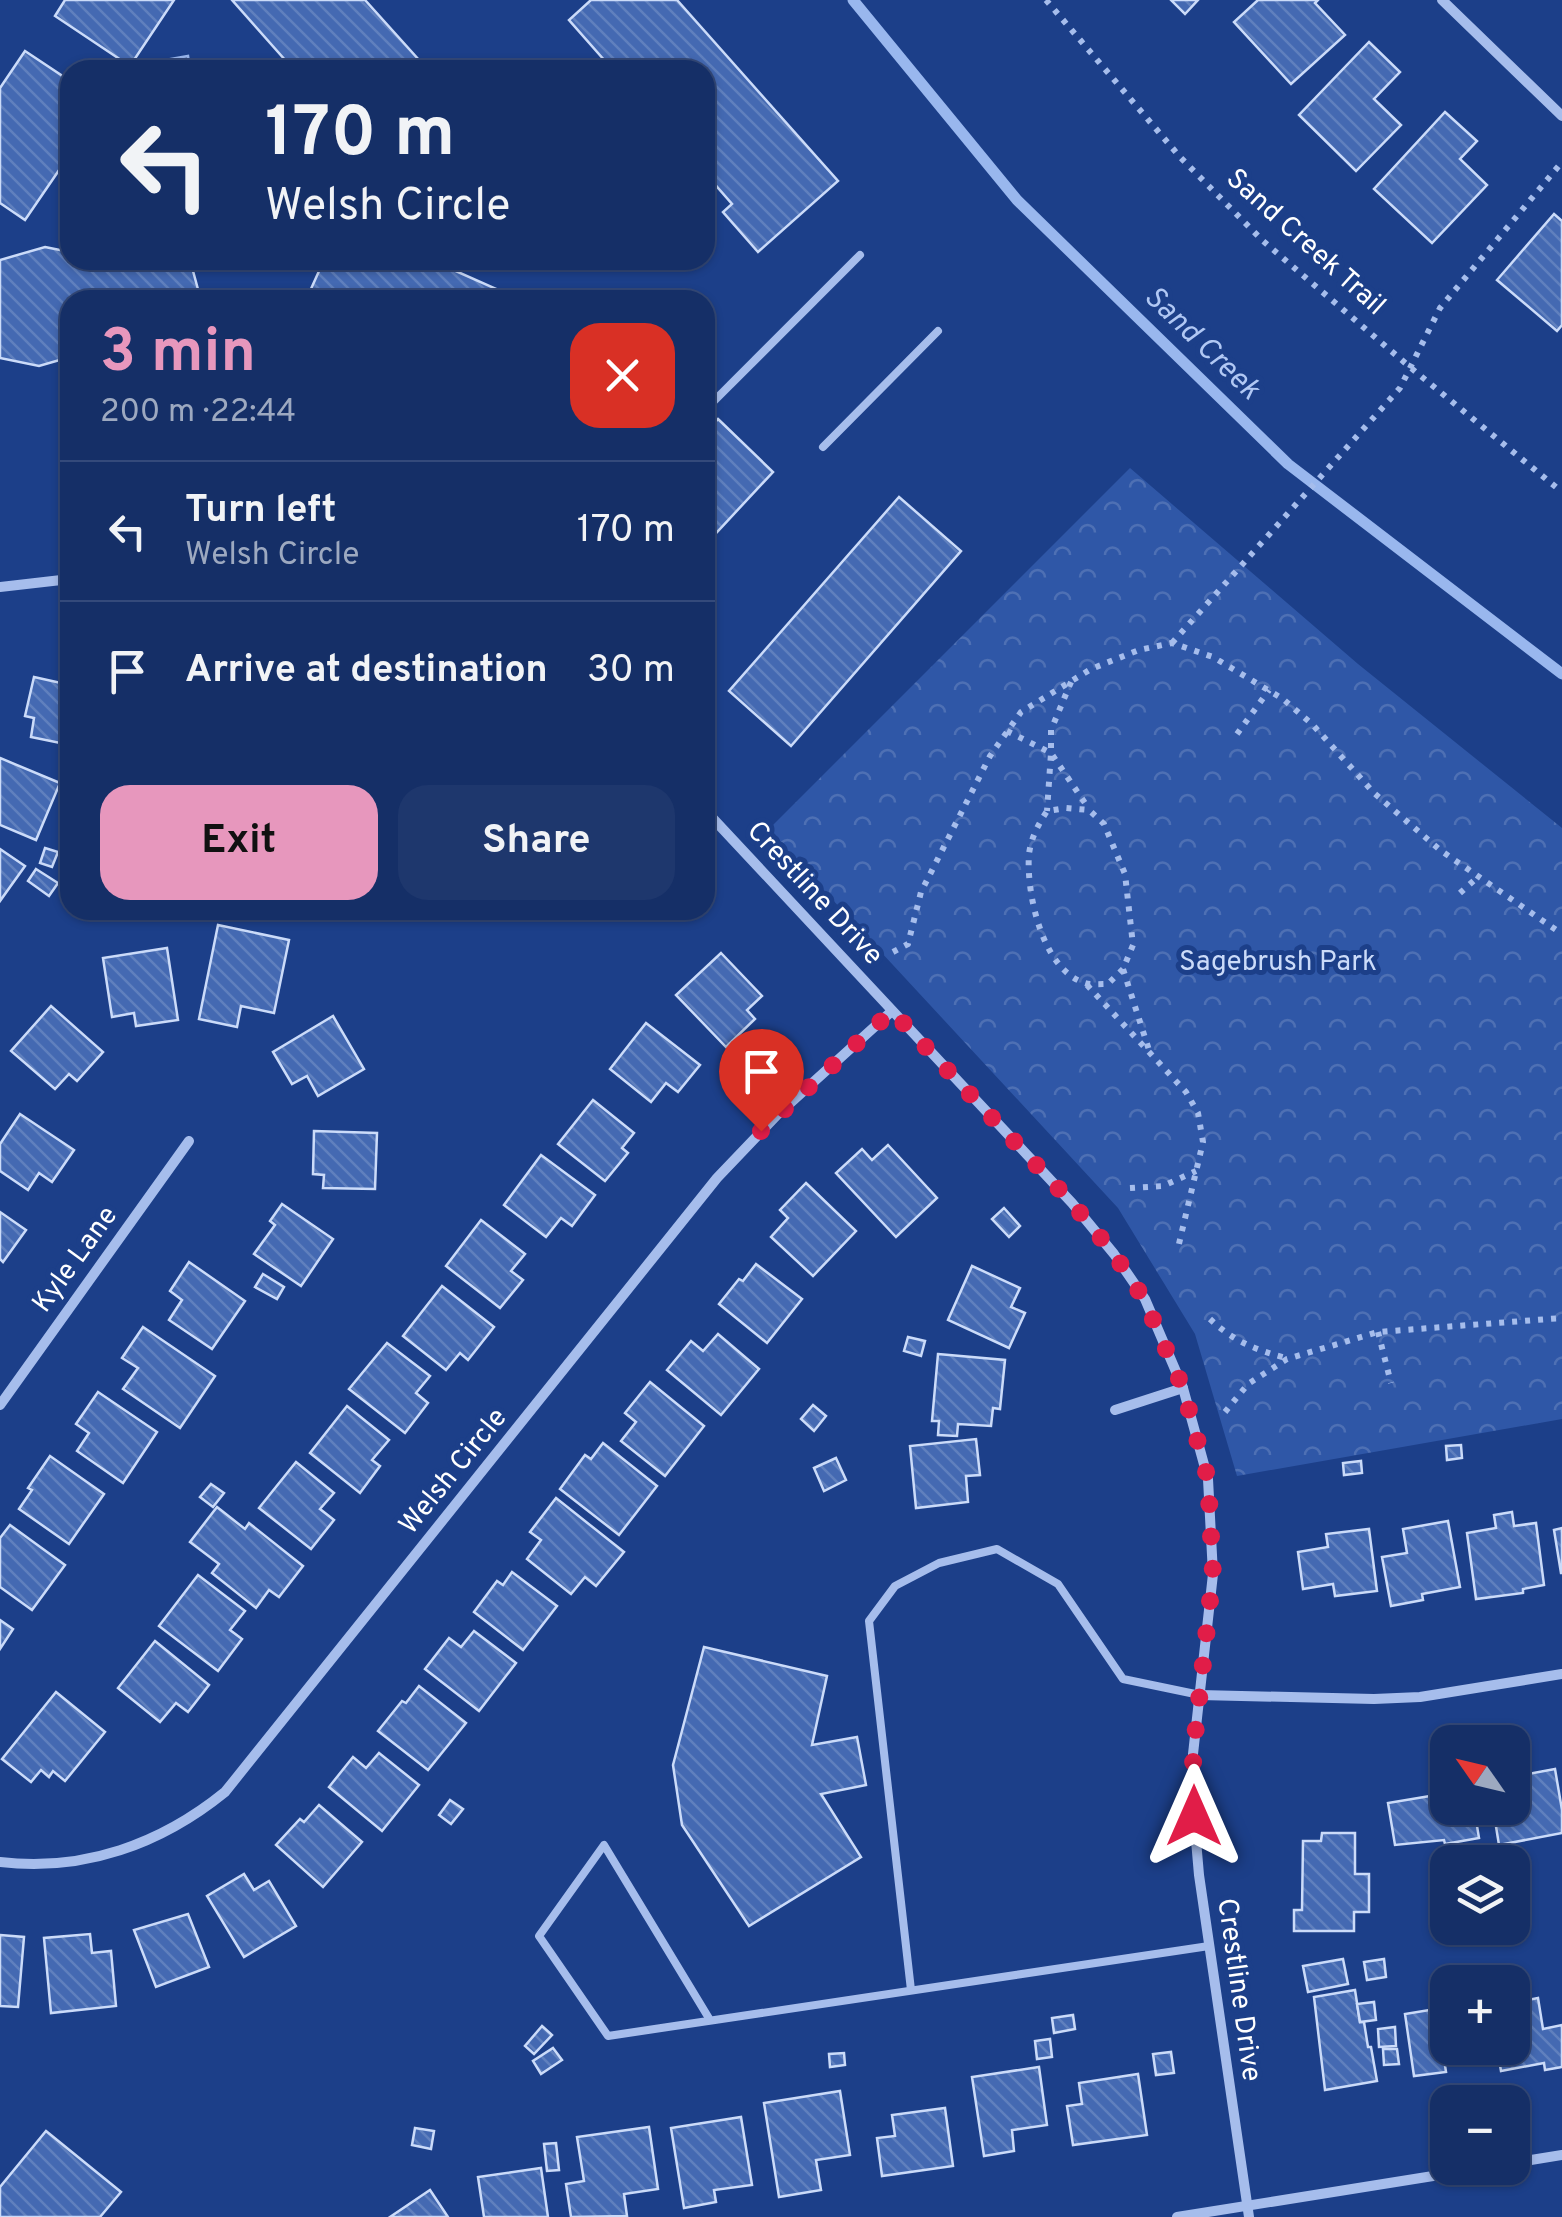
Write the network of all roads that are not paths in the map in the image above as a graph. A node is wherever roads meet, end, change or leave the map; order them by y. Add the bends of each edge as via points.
1 (1442, 0) edge
2 (1562, 116) edge
3 (860, 255) dead end
4 (938, 332) dead end
5 (715, 400) edge
6 (823, 447) dead end
7 (60, 580) edge
8 (0, 587) edge
9 (715, 821) edge
10 (892, 1011) junction
11 (189, 1141) dead end
12 (1183, 1388) junction
13 (0, 1405) edge
14 (1114, 1410) dead end
15 (1562, 1674) edge
16 (1200, 1695) junction
17 (0, 1862) edge
18 (1209, 1946) junction
19 (911, 1990) junction
20 (710, 2020) junction
21 (1562, 2155) edge
22 (1530, 2160) edge
23 (1430, 2178) edge
24 (1248, 2211) edge
25 (1177, 2217) edge

1 - 2 street
3 - 5 lane
4 - 6 lane
7 - 8 street
9 - 10 street, Crestline Drive
10 - 12 street, Crestline Drive via 1114,1254 1144,1299
10 - 17 street, Welsh Circle via 717,1178 225,1792 191,1820 104,1856
11 - 13 street, Kyle Lane
12 - 14 street
12 - 16 street, Crestline Drive via 1208,1479 1211,1529
15 - 16 street via 1420,1697
16 - 18 street, Crestline Drive via 1194,1816
16 - 19 lane via 1124,1679 1058,1584 997,1549 939,1563 895,1586 868,1620
18 - 19 lane
18 - 24 street, Crestline Drive
19 - 20 lane
20 - 20 lane via 608,2036 539,1936 604,1844
21 - 22 street
23 - 24 street
24 - 25 street

